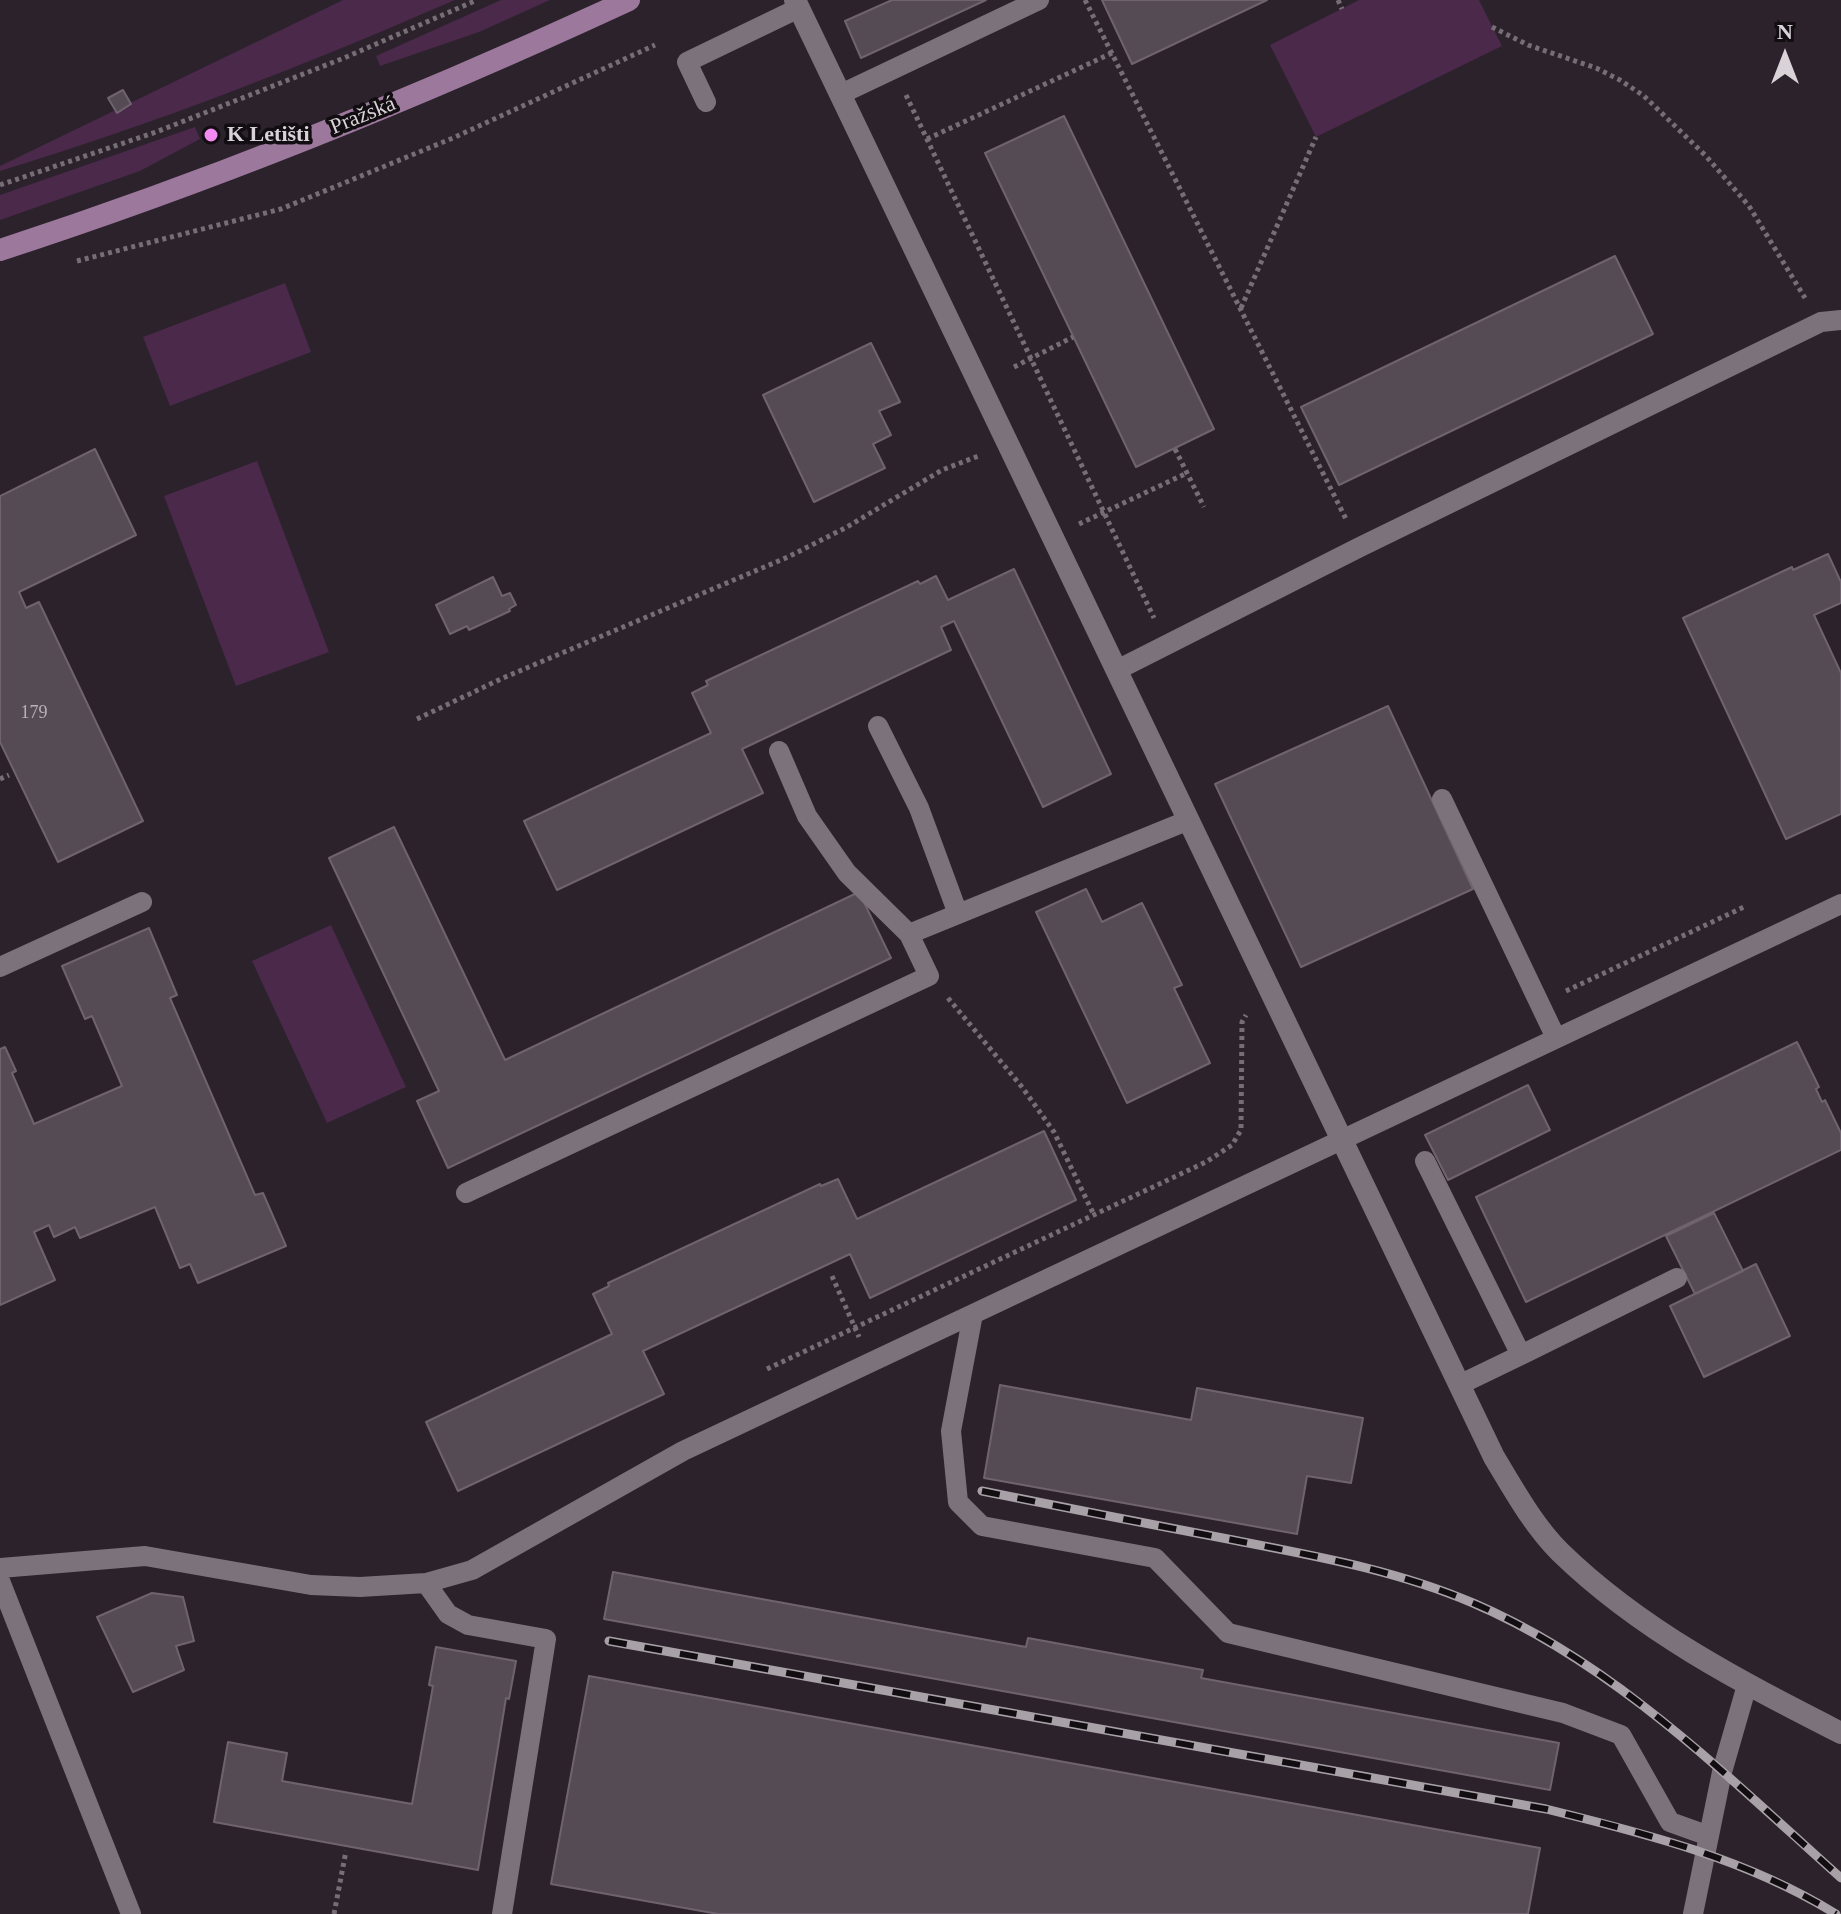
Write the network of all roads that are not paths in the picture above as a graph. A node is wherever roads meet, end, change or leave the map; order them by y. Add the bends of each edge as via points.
1 (629, 0) edge
2 (1039, 0) edge
3 (797, 4) edge
4 (841, 94) junction
5 (706, 102) dead end
6 (36, 238) junction
7 (0, 250) edge
8 (0, 257) edge
9 (1831, 321) edge
10 (1117, 670) junction
11 (878, 726) dead end
12 (779, 751) dead end
13 (1442, 799) dead end
14 (1189, 820) junction
15 (142, 902) dead end
16 (1841, 904) edge
17 (958, 914) junction
18 (909, 934) junction
19 (0, 967) edge
20 (1556, 1038) junction
21 (1342, 1138) junction
22 (1425, 1161) dead end
23 (466, 1193) dead end
24 (1677, 1278) dead end
25 (973, 1314) junction
26 (1521, 1355) junction
27 (1461, 1384) junction
28 (0, 1568) edge
29 (0, 1581) edge
30 (426, 1583) junction
31 (1747, 1685) junction
32 (1841, 1733) edge
33 (1709, 1836) junction
34 (135, 1913) edge
35 (502, 1914) edge
36 (1693, 1914) edge

1 - 6 main road, Pražská via 230,171
2 - 4 lane
3 - 4 street
3 - 5 lane via 687,62
4 - 10 street
6 - 7 main road, Pražská
6 - 8 street
9 - 10 lane
10 - 14 street
11 - 17 lane via 919,808
12 - 18 lane via 807,816 847,873
13 - 20 lane
14 - 17 lane
14 - 21 street
15 - 19 lane
16 - 20 lane
17 - 18 lane
18 - 23 lane via 929,976
20 - 21 lane
21 - 25 lane
21 - 27 street
22 - 26 lane
24 - 26 lane
25 - 30 lane via 683,1451 472,1570
25 - 33 lane via 951,1431 958,1502 982,1526 1155,1558 1228,1633 1563,1713 1621,1735 1670,1822
26 - 27 lane
27 - 31 street via 1521,1503 1559,1550 1672,1642
28 - 30 lane via 145,1556 311,1585
29 - 34 lane
30 - 35 lane via 448,1614 468,1625 546,1639
31 - 32 street
31 - 33 lane
33 - 36 lane

